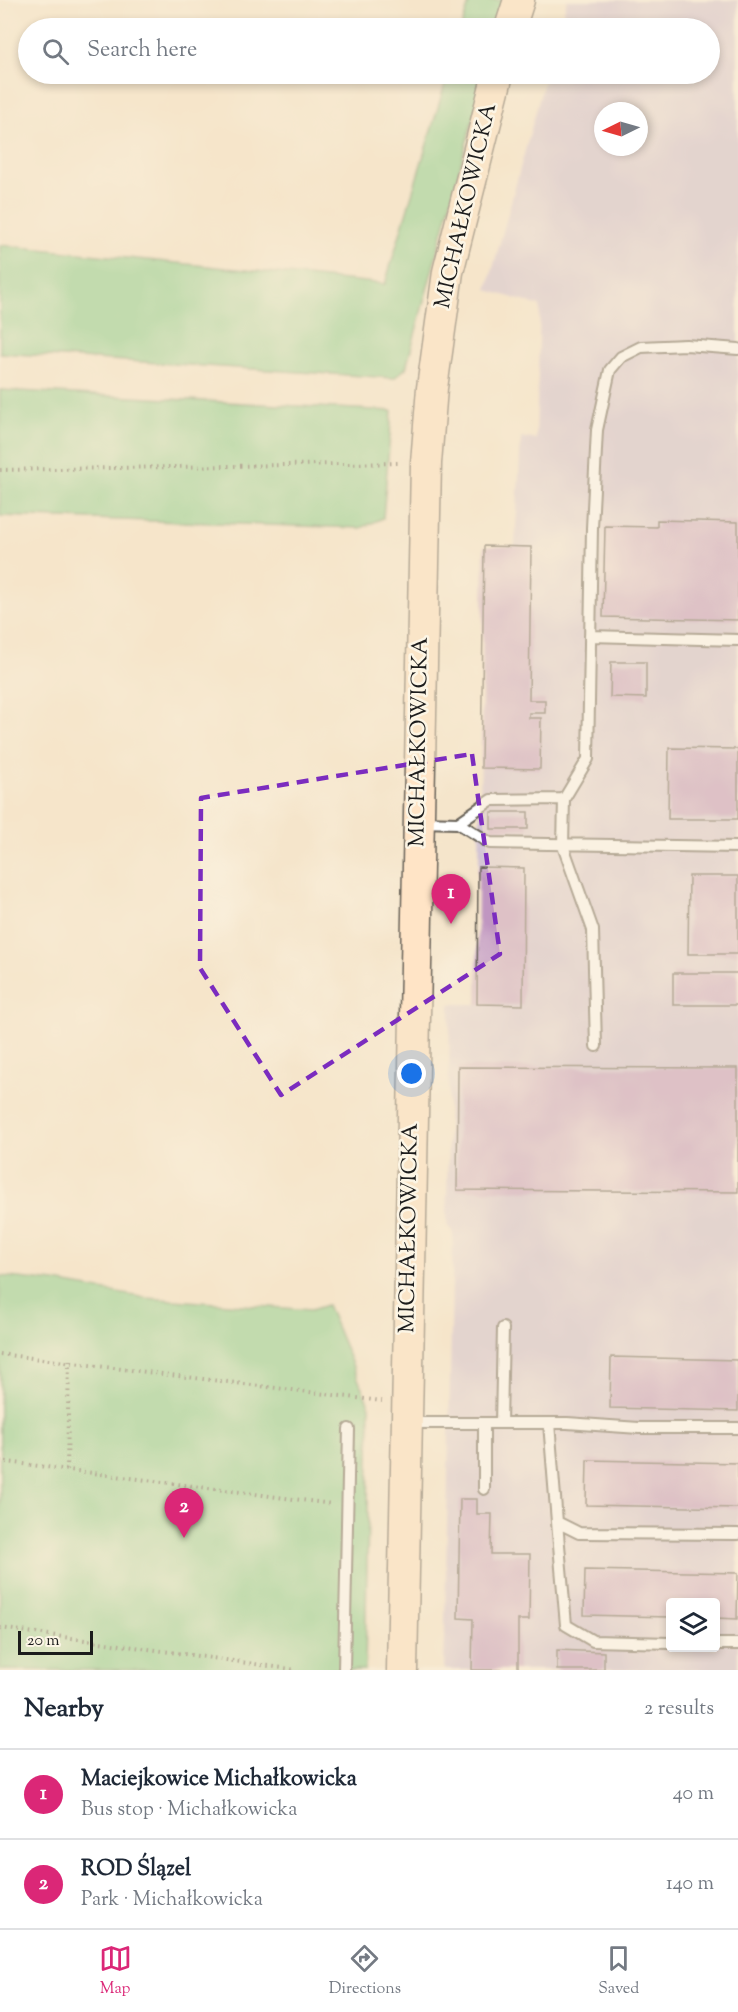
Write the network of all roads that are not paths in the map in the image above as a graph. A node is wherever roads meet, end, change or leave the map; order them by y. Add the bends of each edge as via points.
1 (519, 0) edge
2 (513, 18) edge
3 (495, 84) edge
4 (738, 349) edge
5 (590, 636) junction
6 (738, 640) edge
7 (564, 799) junction
8 (419, 822) junction
9 (458, 823) junction
10 (563, 846) junction
11 (738, 847) edge
12 (596, 1046) dead end
13 (503, 1328) dead end
14 (407, 1414) junction
15 (484, 1423) junction
16 (501, 1423) junction
17 (549, 1423) junction
18 (738, 1428) edge
19 (349, 1429) dead end
20 (484, 1489) dead end
21 (556, 1522) junction
22 (738, 1534) edge
23 (666, 1643) edge
24 (720, 1644) edge
25 (738, 1644) edge
26 (344, 1670) edge
27 (402, 1670) edge

1 - 2 street
3 - 8 street, MICHAŁKOWICKA via 448,272 432,388 426,463
4 - 5 lane via 640,347 621,357 610,370 597,430
5 - 6 lane
5 - 7 lane via 588,759
7 - 9 lane via 491,800
7 - 10 lane
8 - 9 lane
8 - 14 street, MICHAŁKOWICKA
9 - 10 lane via 490,843
10 - 11 lane
10 - 12 lane via 593,930
13 - 16 lane
14 - 15 lane
14 - 27 street, MICHAŁKOWICKA
15 - 16 lane
15 - 20 lane
16 - 17 lane
17 - 18 lane
17 - 21 lane
19 - 26 lane
21 - 22 lane via 579,1533
21 - 23 lane via 566,1625 593,1641
24 - 25 lane

